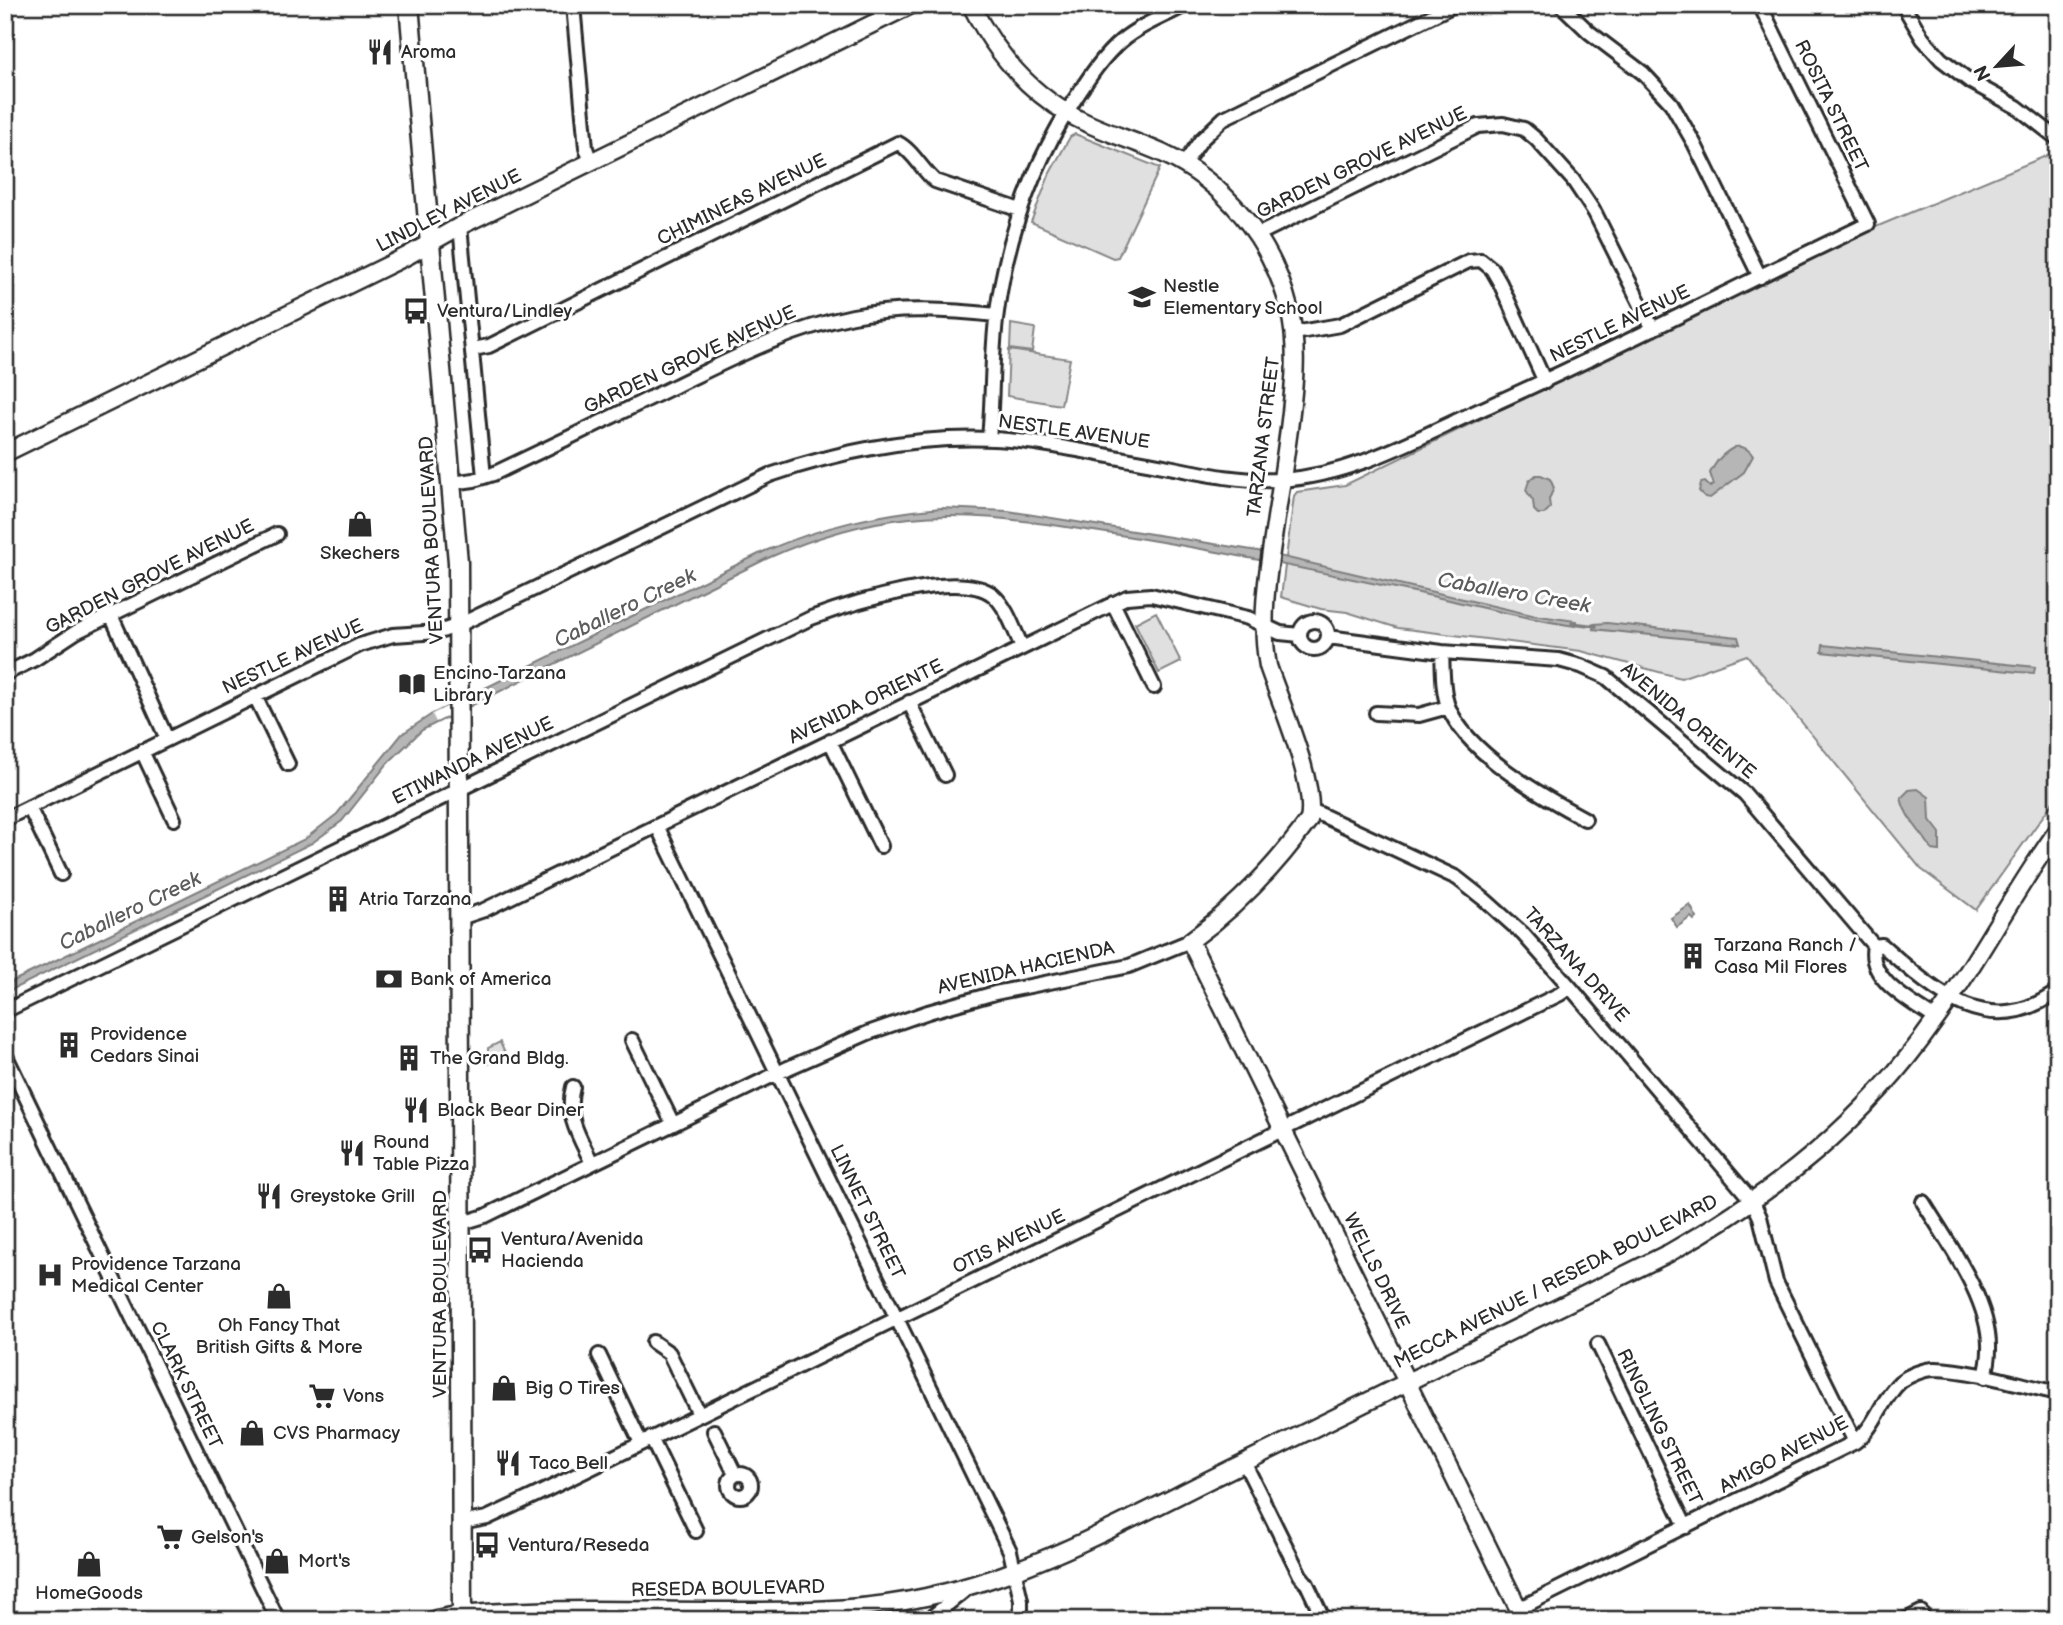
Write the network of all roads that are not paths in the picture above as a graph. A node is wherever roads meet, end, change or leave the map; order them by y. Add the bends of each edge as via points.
1 (409, 5) edge
2 (573, 5) edge
3 (911, 5) edge
4 (971, 5) edge
5 (1186, 5) edge
6 (1454, 5) edge
7 (1561, 5) edge
8 (1760, 5) edge
9 (1902, 5) edge
10 (1066, 113) junction
11 (2058, 139) edge
12 (591, 162) junction
13 (1184, 164) junction
14 (1020, 210) junction
15 (1868, 224) joint
16 (460, 226) junction
17 (1257, 235) junction
18 (429, 244) junction
19 (1760, 277) junction
20 (996, 315) junction
21 (1653, 329) junction
22 (1294, 332) junction
23 (472, 349) junction
24 (1545, 382) junction
25 (989, 439) junction
26 (5, 453) edge
27 (484, 477) junction
28 (1282, 480) junction
29 (452, 483) junction
30 (276, 534) dead end
31 (1113, 603) junction
32 (111, 615) junction
33 (459, 625) junction
34 (1265, 625) junction
35 (1300, 635) junction
36 (1328, 637) junction
37 (1022, 647) junction
38 (1442, 652) junction
39 (5, 674) edge
40 (1154, 687) dead end
41 (255, 696) junction
42 (909, 702) junction
43 (1448, 707) junction
44 (1376, 713) dead end
45 (167, 739) junction
46 (830, 741) junction
47 (142, 751) junction
48 (288, 764) dead end
49 (945, 775) dead end
50 (459, 789) junction
51 (29, 807) junction
52 (1311, 810) junction
53 (5, 819) edge
54 (174, 819) dead end
55 (1585, 819) dead end
56 (657, 827) junction
57 (2058, 830) edge
58 (881, 846) dead end
59 (61, 874) dead end
60 (460, 918) junction
61 (1190, 941) junction
62 (1874, 946) junction
63 (1570, 986) junction
64 (2058, 991) edge
65 (1950, 998) junction
66 (5, 1011) edge
67 (1936, 1019) junction
68 (632, 1040) dead end
69 (5, 1054) edge
70 (778, 1073) junction
71 (573, 1087) dead end
72 (673, 1124) junction
73 (1283, 1130) junction
74 (592, 1163) junction
75 (1753, 1202) junction
76 (1923, 1202) dead end
77 (461, 1223) junction
78 (897, 1318) junction
79 (653, 1342) dead end
80 (1598, 1344) dead end
81 (598, 1355) dead end
82 (1985, 1377) junction
83 (1406, 1382) junction
84 (2058, 1393) edge
85 (699, 1414) junction
86 (714, 1431) dead end
87 (646, 1441) junction
88 (1855, 1442) junction
89 (1244, 1462) junction
90 (735, 1474) dead end
91 (461, 1523) junction
92 (1686, 1527) junction
93 (696, 1531) dead end
94 (1016, 1571) junction
95 (970, 1586) junction
96 (1921, 1612) dead end
97 (858, 1613) edge
98 (1521, 1614) edge
99 (462, 1617) edge
100 (278, 1620) edge
101 (436, 1620) edge
102 (928, 1620) edge
103 (1021, 1620) edge
104 (1324, 1620) edge
105 (1905, 1620) edge

1 - 18 main road, VENTURA BOULEVARD
2 - 12 street
3 - 12 main road, LINDLEY AVENUE
4 - 10 main road, TARZANA STREET via 986,36 1010,68
5 - 10 street via 1121,41 1094,69
6 - 13 street via 1224,118 1200,140
7 - 19 street via 1643,73 1671,103
8 - 15 street, ROSITA STREET
9 - 11 street via 1941,60 2017,107
10 - 13 main road, TARZANA STREET
10 - 14 street
12 - 16 main road, LINDLEY AVENUE
13 - 17 main road, TARZANA STREET via 1226,198
14 - 20 street
14 - 23 street, CHIMINEAS AVENUE via 935,181 898,143 489,345
15 - 19 street, NESTLE AVENUE
16 - 18 main road, LINDLEY AVENUE
16 - 23 street
17 - 21 street, GARDEN GROVE AVENUE via 1478,126 1503,124 1524,129 1573,180
17 - 22 main road, TARZANA STREET via 1279,277
18 - 26 main road, LINDLEY AVENUE
18 - 29 main road, VENTURA BOULEVARD
19 - 21 street, NESTLE AVENUE
20 - 25 street
20 - 27 street, GARDEN GROVE AVENUE via 896,311 810,326 760,345
21 - 24 street, NESTLE AVENUE
22 - 24 street via 1340,325 1469,261 1480,260 1500,283
22 - 28 main road, TARZANA STREET via 1294,390
23 - 27 street
24 - 28 street, NESTLE AVENUE via 1372,459
25 - 28 street, NESTLE AVENUE via 1236,478
25 - 33 street, NESTLE AVENUE via 919,441 862,449 770,475
27 - 29 street, GARDEN GROVE AVENUE
28 - 34 main road, TARZANA STREET
29 - 33 main road, VENTURA BOULEVARD
30 - 32 street, GARDEN GROVE AVENUE
31 - 34 street, AVENIDA ORIENTE via 1152,595
31 - 37 street, AVENIDA ORIENTE
31 - 40 street
32 - 39 street, GARDEN GROVE AVENUE
32 - 45 street
33 - 41 street, NESTLE AVENUE via 439,632 375,639
33 - 50 main road, VENTURA BOULEVARD
34 - 35 street, AVENIDA ORIENTE via 1280,633
34 - 52 main road via 1268,666 1306,776
35 - 36 street, AVENIDA ORIENTE via 1313,648
35 - 36 street, AVENIDA ORIENTE via 1306,623 1315,621 1326,628
36 - 38 street, AVENIDA ORIENTE
37 - 42 street, AVENIDA ORIENTE
37 - 50 street, ETIWANDA AVENUE via 1001,605 981,588 957,585 904,591 850,603
38 - 43 street
38 - 62 street, AVENIDA ORIENTE via 1559,660 1606,677 1745,794
41 - 45 street, NESTLE AVENUE
41 - 48 street
42 - 46 street, AVENIDA ORIENTE
42 - 49 street
43 - 44 street via 1419,715
43 - 55 street via 1476,745 1539,795
45 - 47 street, NESTLE AVENUE
46 - 56 street, AVENIDA ORIENTE
46 - 58 street via 873,814
47 - 51 street, NESTLE AVENUE
47 - 54 street
50 - 60 main road, VENTURA BOULEVARD
50 - 66 street, ETIWANDA AVENUE
51 - 53 street, NESTLE AVENUE
51 - 59 street
52 - 61 main road, AVENIDA HACIENDA via 1309,820 1262,879
52 - 63 street, TARZANA DRIVE via 1457,878 1523,934
56 - 60 street, AVENIDA ORIENTE
56 - 70 street, LINNET STREET
57 - 65 main road, MECCA AVENUE / RESEDA BOULEVARD
60 - 77 main road, VENTURA BOULEVARD
61 - 70 street, AVENIDA HACIENDA via 1129,965 928,1012
61 - 73 main road, WELLS DRIVE
62 - 65 street, AVENIDA ORIENTE via 1882,945
62 - 67 street, AVENIDA ORIENTE via 1881,976
63 - 73 street, OTIS AVENUE
63 - 75 street, TARZANA DRIVE
64 - 65 street, AVENIDA ORIENTE via 2029,1007 1999,1013 1969,1008
65 - 67 main road, MECCA AVENUE / RESEDA BOULEVARD
67 - 75 main road, MECCA AVENUE / RESEDA BOULEVARD via 1853,1121
68 - 72 street
69 - 100 street, CLARK STREET
70 - 72 street, AVENIDA HACIENDA
70 - 78 street, LINNET STREET
71 - 74 street via 573,1124
72 - 74 street, AVENIDA HACIENDA
73 - 78 street, OTIS AVENUE
73 - 83 main road, WELLS DRIVE
74 - 77 street, AVENIDA HACIENDA via 485,1216
75 - 83 main road, MECCA AVENUE / RESEDA BOULEVARD via 1669,1253
75 - 88 street, TARZANA DRIVE via 1776,1282
76 - 82 street via 1981,1308 1989,1350
77 - 91 main road, VENTURA BOULEVARD
78 - 85 street, OTIS AVENUE
78 - 94 street, LINNET STREET
79 - 85 street via 668,1353
80 - 92 street, RINGLING STREET
81 - 87 street
82 - 84 street, AMIGO AVENUE
82 - 88 street, AMIGO AVENUE via 1933,1369 1915,1374 1900,1382 1870,1429
83 - 89 main road, MECCA AVENUE / RESEDA BOULEVARD
83 - 98 main road, WELLS DRIVE
85 - 87 street, OTIS AVENUE
86 - 90 street
87 - 91 street, OTIS AVENUE via 486,1518
87 - 93 street
88 - 92 street, AMIGO AVENUE
89 - 94 main road, MECCA AVENUE / RESEDA BOULEVARD
89 - 104 street
91 - 99 main road, VENTURA BOULEVARD
92 - 98 street, AMIGO AVENUE
94 - 95 main road, RESEDA BOULEVARD
94 - 103 street, LINNET STREET
95 - 97 main road, RESEDA BOULEVARD
95 - 102 street
96 - 105 street
97 - 99 main road, RESEDA BOULEVARD via 533,1612
99 - 101 main road, RESEDA BOULEVARD

